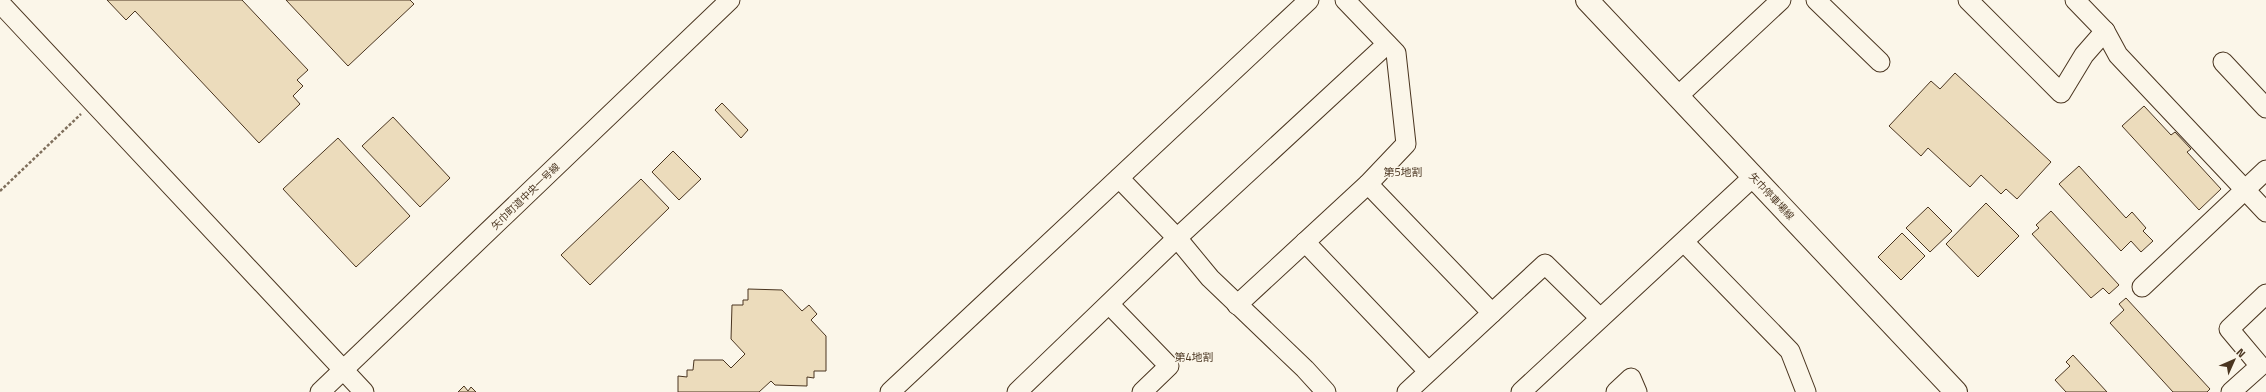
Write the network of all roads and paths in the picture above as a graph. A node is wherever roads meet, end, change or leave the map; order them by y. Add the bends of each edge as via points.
1 (730, 0) edge
2 (1309, 0) edge
3 (1345, 0) edge
4 (1587, 0) edge
5 (1781, 0) edge
6 (1816, 0) edge
7 (1968, 0) edge
8 (2075, 0) edge
9 (0, 3) edge
10 (2105, 31) junction
11 (1387, 44) junction
12 (1880, 62) dead end
13 (2223, 62) dead end
14 (1678, 96) junction
15 (93, 102) junction
16 (2266, 108) edge
17 (2266, 170) edge
18 (1753, 177) junction
19 (1118, 178) junction
20 (1368, 184) junction
21 (2245, 190) junction
22 (0, 191) edge
23 (2266, 212) edge
24 (1177, 238) junction
25 (1305, 242) junction
26 (1684, 242) junction
27 (2142, 287) dead end
28 (2266, 294) edge
29 (1109, 304) junction
30 (1237, 305) junction
31 (1492, 313) junction
32 (1600, 318) junction
33 (344, 370) junction
34 (1428, 371) junction
35 (320, 392) edge
36 (364, 392) edge
37 (890, 392) edge
38 (1017, 392) edge
39 (1142, 392) edge
40 (1326, 392) edge
41 (1407, 392) edge
42 (1520, 392) edge
43 (1616, 392) edge
44 (1637, 392) edge
45 (1806, 392) edge
46 (1956, 392) edge
47 (2231, 392) edge

1 - 33 street, 矢巾町道中央一号線
2 - 19 street
3 - 11 street
4 - 14 main road, 矢巾停車場線
5 - 14 street
6 - 12 street
7 - 10 street via 2061,93 2084,56
8 - 10 street
9 - 15 street
10 - 21 street via 2118,55
11 - 20 street via 1396,53 1406,144
11 - 24 street
13 - 16 street
14 - 18 main road, 矢巾停車場線
15 - 22 path
15 - 33 street
17 - 21 street
18 - 26 street
18 - 46 main road, 矢巾停車場線
19 - 24 street
19 - 37 street
20 - 25 street
20 - 31 street
21 - 23 street
21 - 27 street
24 - 29 street
24 - 30 street via 1210,278
25 - 30 street
25 - 34 street
26 - 32 street
26 - 45 street via 1790,351
28 - 47 street via 2229,329 2260,366
29 - 38 street
29 - 39 street via 1169,366
30 - 40 street
31 - 32 street via 1544,264
31 - 34 street
32 - 42 street
33 - 35 street, 矢巾町道中央一号線
33 - 36 street
34 - 41 street
43 - 44 street via 1631,378

